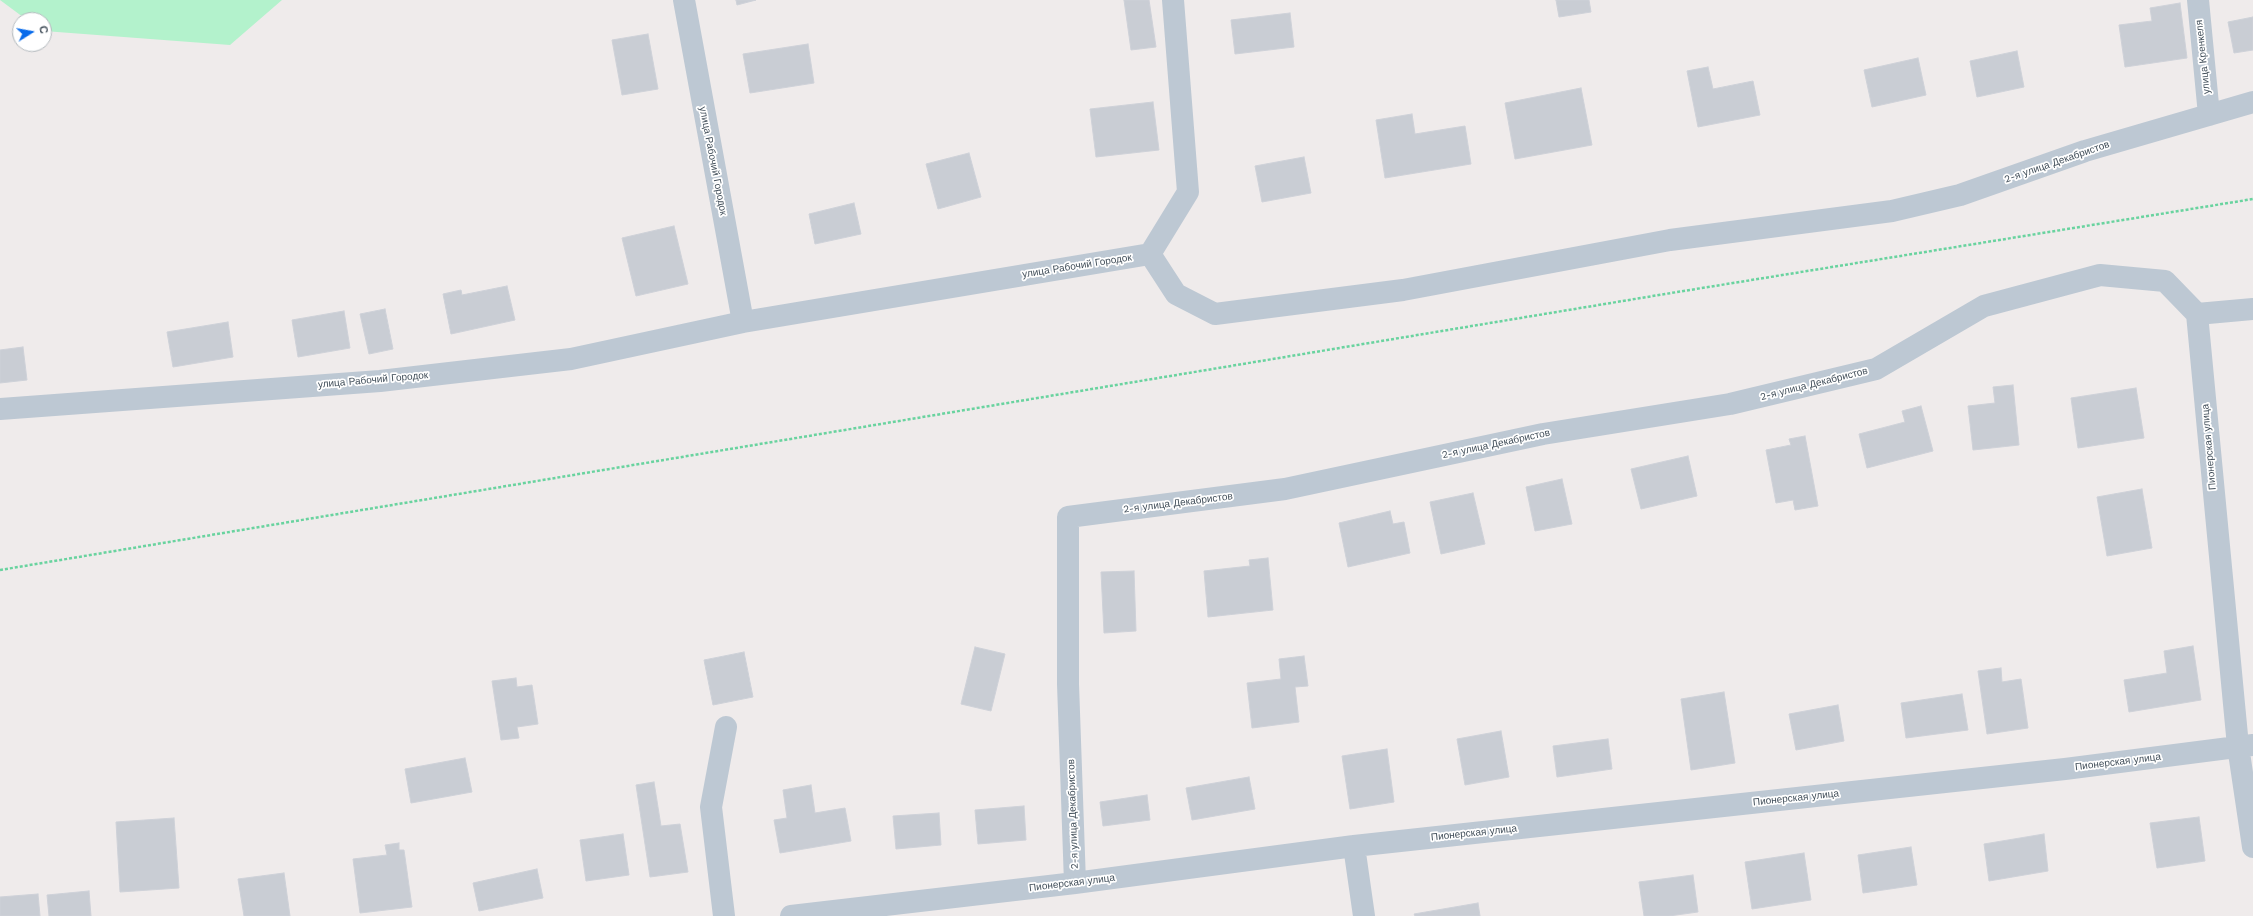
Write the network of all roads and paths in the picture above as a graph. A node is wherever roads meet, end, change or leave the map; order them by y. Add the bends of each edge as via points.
1 (684, 0) edge
2 (1173, 0) edge
3 (2198, 0) edge
4 (2253, 102) edge
5 (2209, 115) junction
6 (2253, 199) edge
7 (1150, 254) junction
8 (2253, 309) edge
9 (2197, 314) junction
10 (743, 322) junction
11 (0, 409) edge
12 (0, 570) edge
13 (726, 727) dead end
14 (2245, 745) edge
15 (1354, 846) junction
16 (2253, 848) edge
17 (1075, 883) junction
18 (724, 916) edge
19 (791, 916) edge
20 (1364, 916) edge

1 - 10 street, улица Рабочий Городок
2 - 7 street via 1188,192
3 - 5 street, улица Кренкеля
4 - 5 street, 2-я улица Декабристов
5 - 7 street, 2-я улица Декабристов via 2086,151 1960,195 1892,211 1670,240 1395,291 1215,314 1176,294
6 - 12 path
7 - 10 street, улица Рабочий Городок
8 - 9 street
9 - 14 street, Пионерская улица
9 - 17 street, 2-я улица Декабристов via 2165,281 2100,275 1984,306 1876,369 1730,404 1543,434 1285,489 1068,517 1068,684
10 - 11 street, улица Рабочий Городок via 556,360 380,381
13 - 18 street via 711,807
14 - 15 street, Пионерская улица via 2057,770
14 - 16 street, Пионерская улица
15 - 17 street, Пионерская улица
15 - 20 street
17 - 19 street, Пионерская улица

